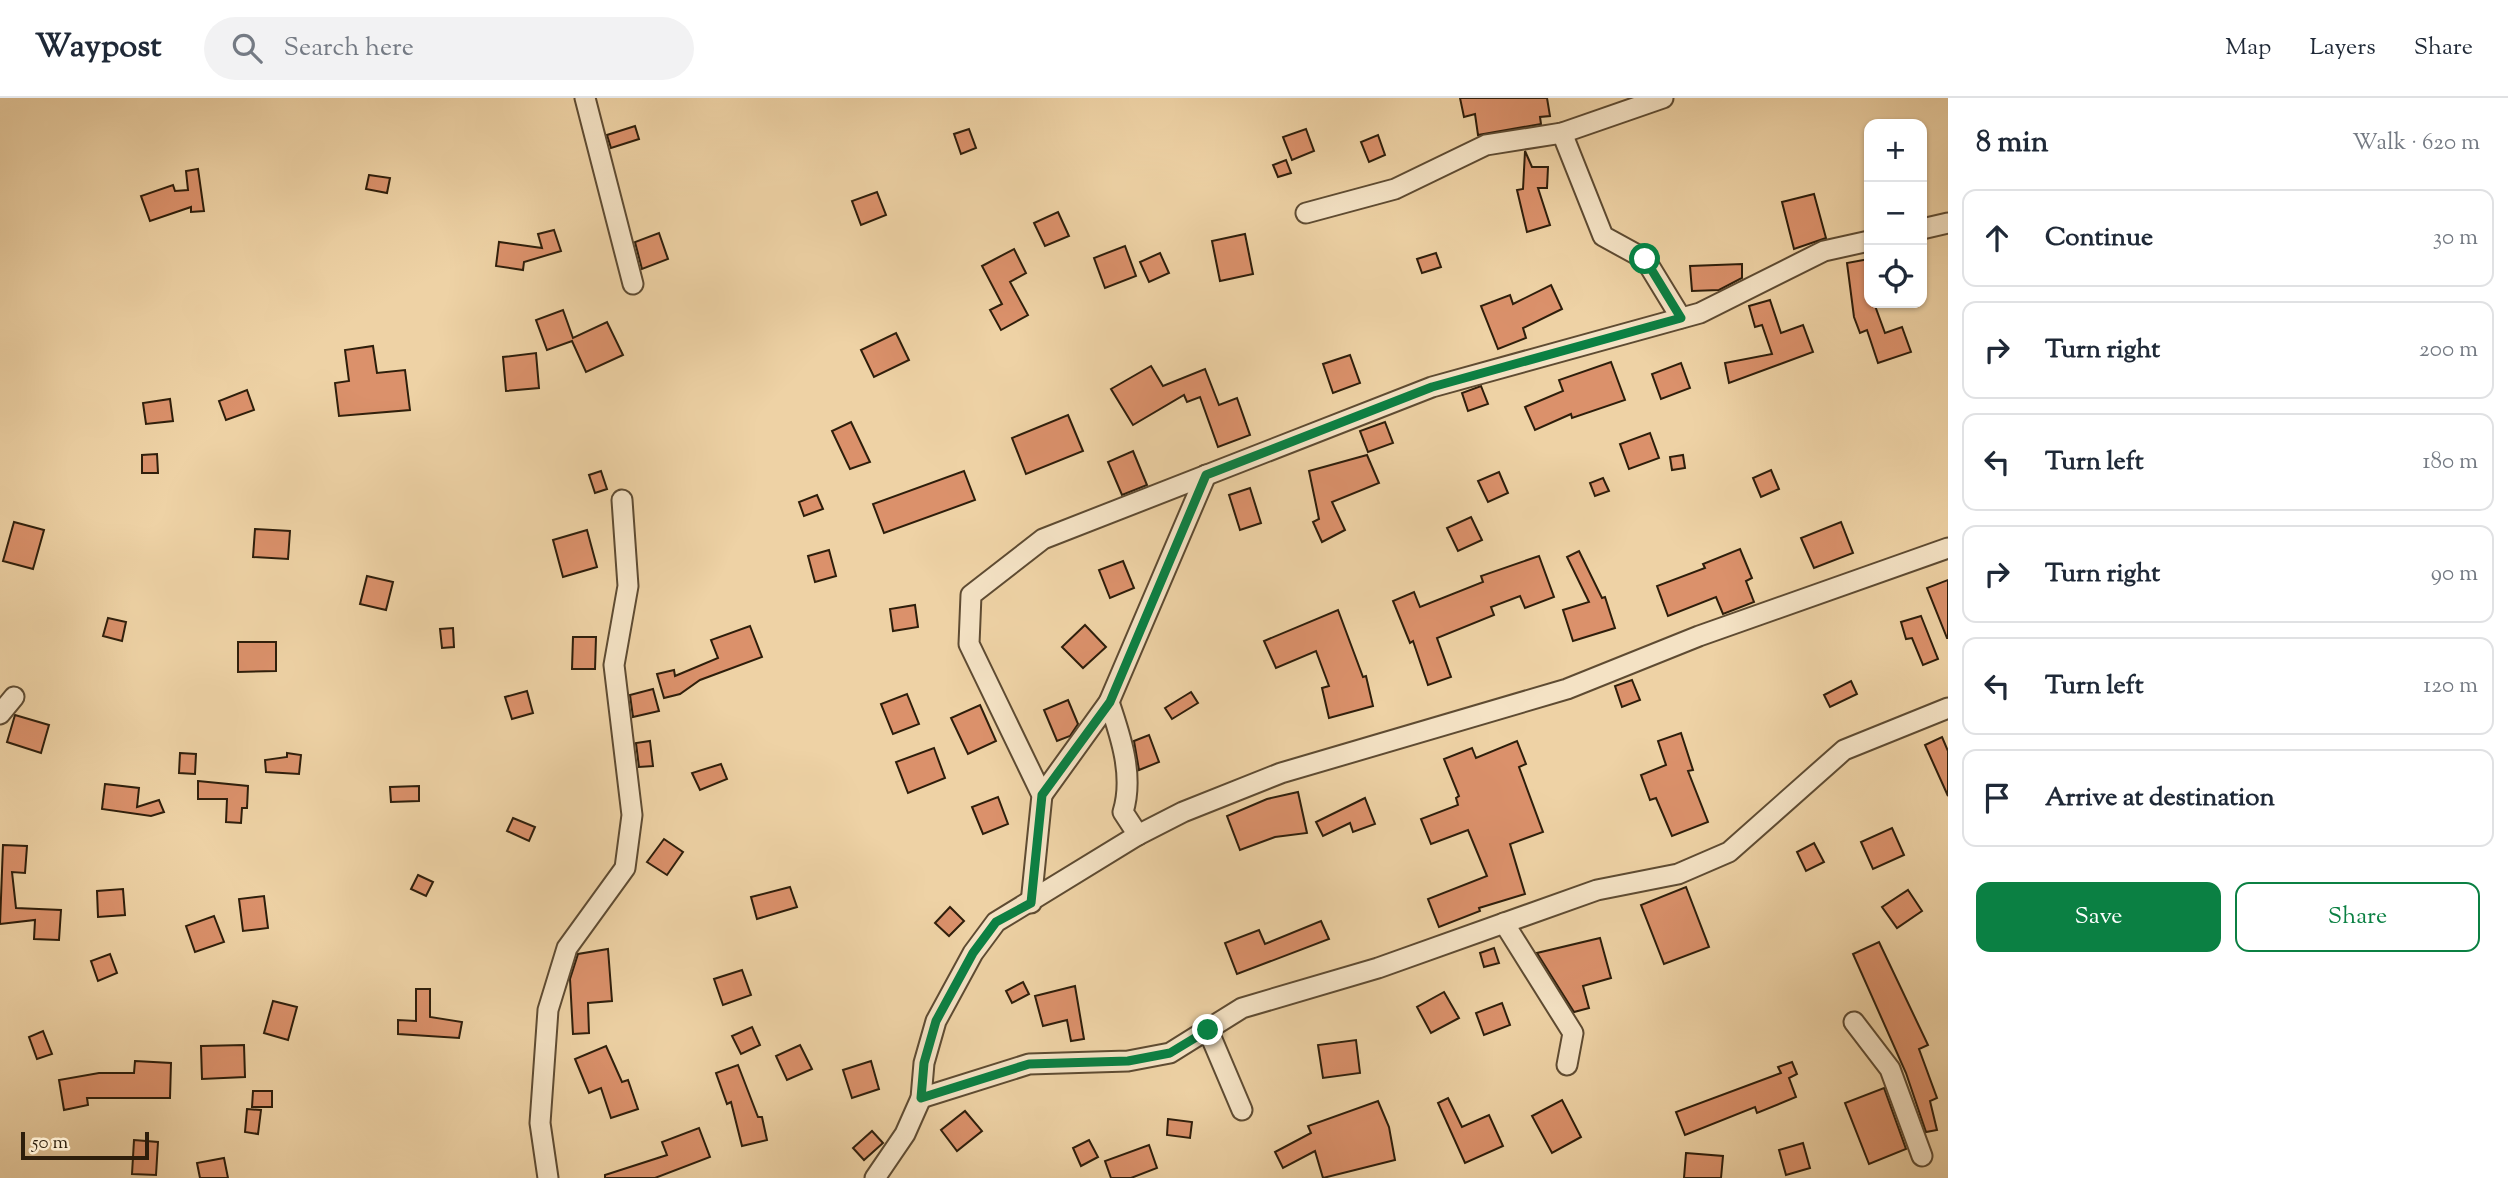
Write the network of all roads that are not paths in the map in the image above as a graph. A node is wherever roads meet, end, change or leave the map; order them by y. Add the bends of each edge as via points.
1 (585, 98) edge
2 (1663, 98) edge
3 (1562, 133) junction
4 (1306, 213) dead end
5 (1948, 223) edge
6 (1927, 228) edge
7 (1864, 242) edge
8 (633, 284) dead end
9 (1681, 318) junction
10 (1206, 475) junction
11 (622, 500) dead end
12 (1948, 548) edge
13 (14, 697) dead end
14 (1110, 702) junction
15 (1948, 708) edge
16 (0, 714) edge
17 (1042, 795) junction
18 (1138, 835) junction
19 (1037, 849) junction
20 (1058, 884) junction
21 (1031, 903) junction
22 (1504, 923) junction
23 (1854, 1022) dead end
24 (1208, 1030) junction
25 (1567, 1065) dead end
26 (921, 1098) junction
27 (1242, 1110) dead end
28 (1922, 1156) dead end
29 (548, 1178) edge
30 (875, 1178) edge

1 - 8 street
2 - 3 street
3 - 4 street via 1486,145 1395,189
3 - 9 street via 1604,236 1645,259
5 - 6 street
7 - 9 street via 1824,251 1700,313
9 - 10 street via 1432,387
10 - 14 street
10 - 17 street via 1043,539 971,595 969,644
11 - 29 street via 628,586 614,665 632,815 625,869 567,948 548,1010 540,1123
12 - 18 street via 1699,636 1567,689 1281,773
13 - 16 street
14 - 17 street
14 - 18 street via 1122,739 1128,794 1123,812
15 - 22 street via 1844,750 1728,852 1678,874 1597,890
17 - 19 street
18 - 20 street
19 - 20 street
19 - 21 street
20 - 21 street
21 - 26 street via 996,922 973,953 936,1021 924,1063
22 - 24 street via 1378,968 1242,1008
22 - 25 street via 1573,1032
23 - 28 street via 1890,1069
24 - 26 street via 1170,1053 1128,1061 1029,1064
24 - 27 street
26 - 30 street via 905,1134

